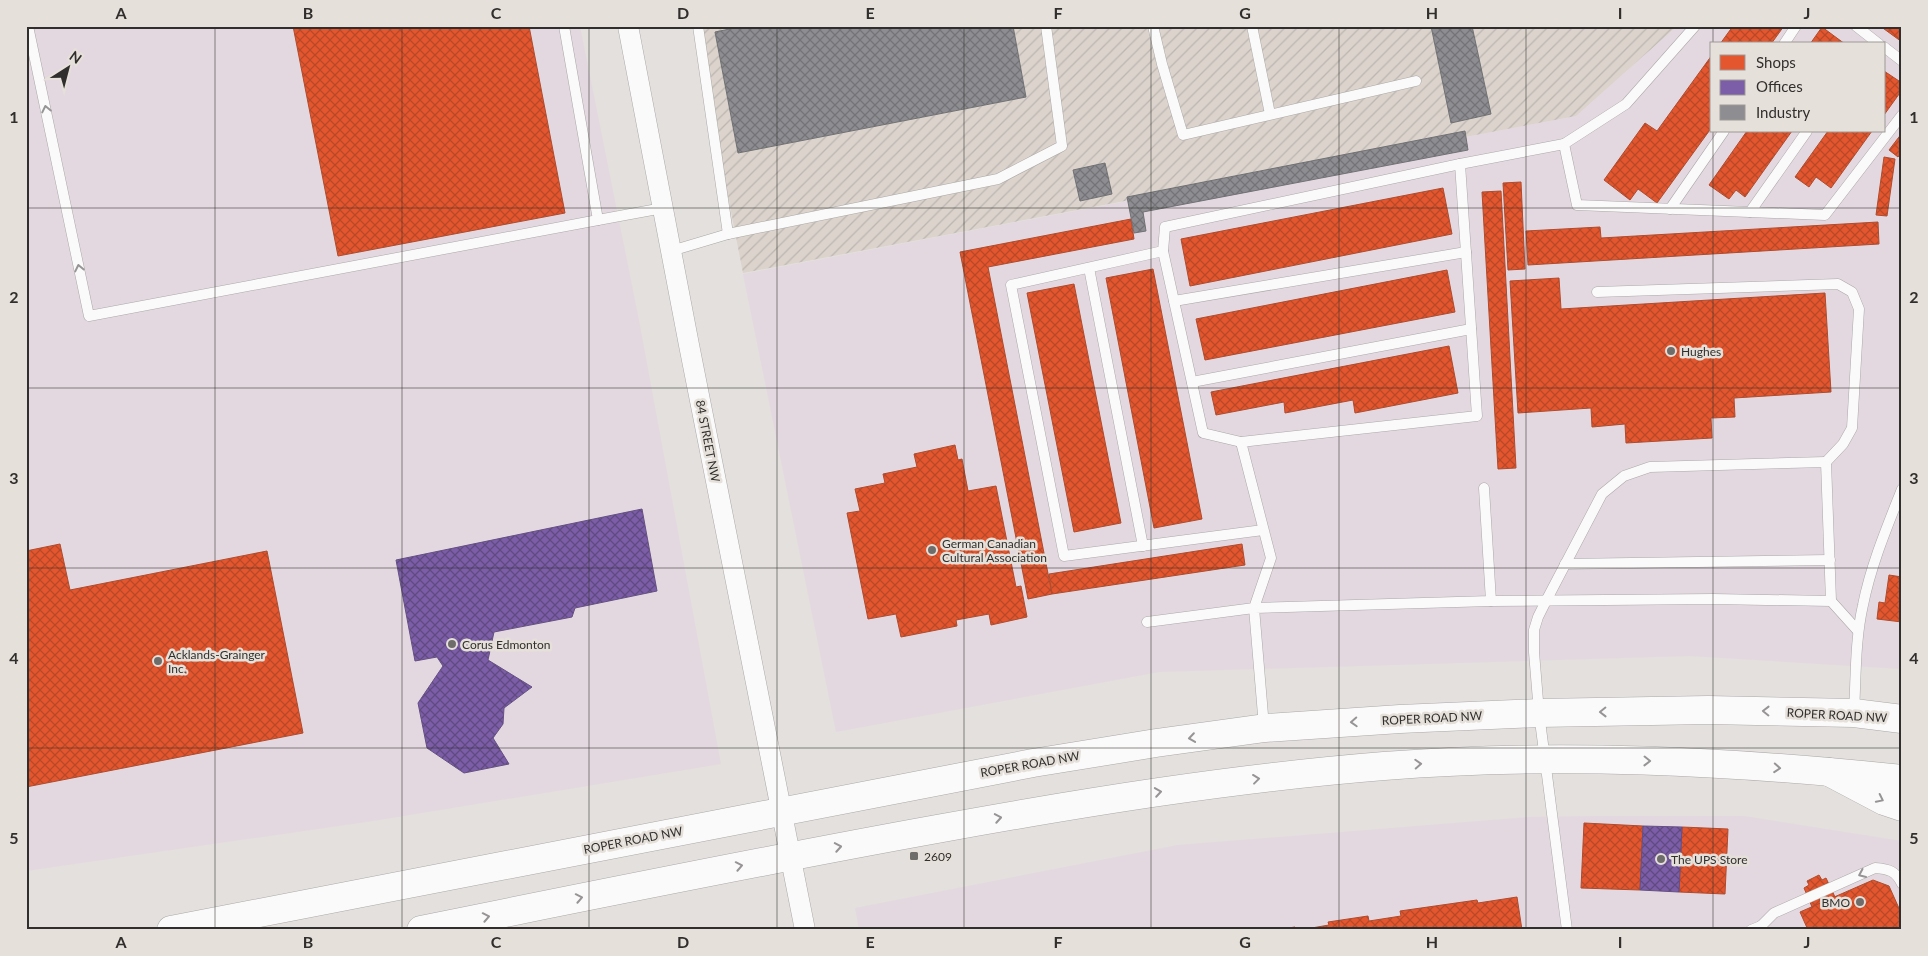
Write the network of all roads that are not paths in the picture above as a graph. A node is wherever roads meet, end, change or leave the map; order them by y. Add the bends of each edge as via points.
1 (28, 26) edge
2 (564, 26) edge
3 (628, 26) edge
4 (698, 26) edge
5 (1046, 26) edge
6 (1153, 26) edge
7 (1252, 26) edge
8 (1695, 26) edge
9 (1796, 26) edge
10 (1856, 26) edge
11 (1785, 42) edge
12 (1874, 42) edge
13 (1886, 49) edge
14 (1902, 61) edge
15 (1416, 82) dead end
16 (1270, 114) junction
17 (1902, 115) edge
18 (1723, 132) edge
19 (1807, 132) edge
20 (1564, 144) junction
21 (1460, 164) junction
22 (663, 208) junction
23 (1670, 209) junction
24 (1750, 212) junction
25 (598, 220) junction
26 (728, 234) junction
27 (671, 251) junction
28 (1163, 251) junction
29 (1466, 252) junction
30 (1089, 268) junction
31 (1597, 292) dead end
32 (1174, 301) junction
33 (1471, 329) junction
34 (1192, 382) junction
35 (1241, 442) junction
36 (1826, 462) junction
37 (1484, 488) dead end
38 (1902, 489) edge
39 (1263, 530) junction
40 (1143, 546) junction
41 (1830, 560) junction
42 (1565, 564) junction
43 (1490, 601) junction
44 (1546, 601) junction
45 (1831, 601) junction
46 (1254, 608) junction
47 (1147, 622) dead end
48 (1858, 631) junction
49 (1539, 713) junction
50 (1854, 713) junction
51 (1902, 719) edge
52 (1265, 728) junction
53 (1546, 760) junction
54 (1829, 772) junction
55 (1902, 779) edge
56 (1902, 807) edge
57 (782, 812) junction
58 (790, 856) junction
59 (1902, 884) edge
60 (1762, 928) edge
61 (171, 930) edge
62 (421, 930) edge
63 (805, 930) edge
64 (1567, 930) edge
65 (1751, 930) edge

25 -> 1 lane via 90,316
2 - 25 lane
3 - 22 street, 84 STREET NW
4 - 26 lane
5 - 26 lane via 1062,146 998,179
6 - 16 lane via 1184,135
7 - 16 lane
8 - 20 lane via 1626,104
9 - 11 lane
10 - 12 lane
13 - 14 lane
15 - 16 lane
17 - 24 lane via 1825,215
18 - 23 lane
19 - 24 lane
20 - 21 lane
20 - 23 lane via 1577,205
21 - 28 lane via 1165,227
21 - 29 lane
22 - 25 lane
22 - 27 street, 84 STREET NW
23 - 24 lane
26 - 27 lane
27 - 57 street, 84 STREET NW
28 - 30 lane
28 - 32 lane
29 - 32 lane
29 - 33 lane
30 - 40 lane
30 - 40 lane via 1011,285 1064,556
31 - 36 lane via 1838,284 1852,292 1859,309 1852,428 1843,444
32 - 34 lane
33 - 34 lane
33 - 35 lane via 1477,416
34 - 35 lane via 1203,434
35 - 39 lane
36 - 41 lane
36 - 42 lane via 1650,467 1624,476 1602,494
37 - 43 lane
38 - 48 lane via 1879,548
39 - 40 lane
39 - 46 lane via 1271,558
41 - 42 lane
41 - 45 lane
42 - 44 lane
43 - 44 lane
43 - 46 lane
44 - 45 lane via 1713,598
44 - 49 lane via 1534,630
45 - 48 lane
46 - 47 lane
46 - 52 lane
48 - 50 lane
50 -> 49 main road, ROPER ROAD NW via 1708,710
49 -> 52 main road, ROPER ROAD NW
49 - 53 lane
50 - 51 main road, ROPER ROAD NW
52 -> 57 main road, ROPER ROAD NW via 1033,763
53 -> 54 main road via 1658,761
58 -> 53 main road via 1207,784 1385,766
53 - 64 lane
54 - 55 main road
54 -> 56 main road via 1884,802
57 - 58 street, 84 STREET NW
57 - 61 main road, ROPER ROAD NW
62 -> 58 main road
58 - 63 street, 84 STREET NW
59 -> 60 lane via 1892,871 1875,868 1774,913
60 - 65 lane

